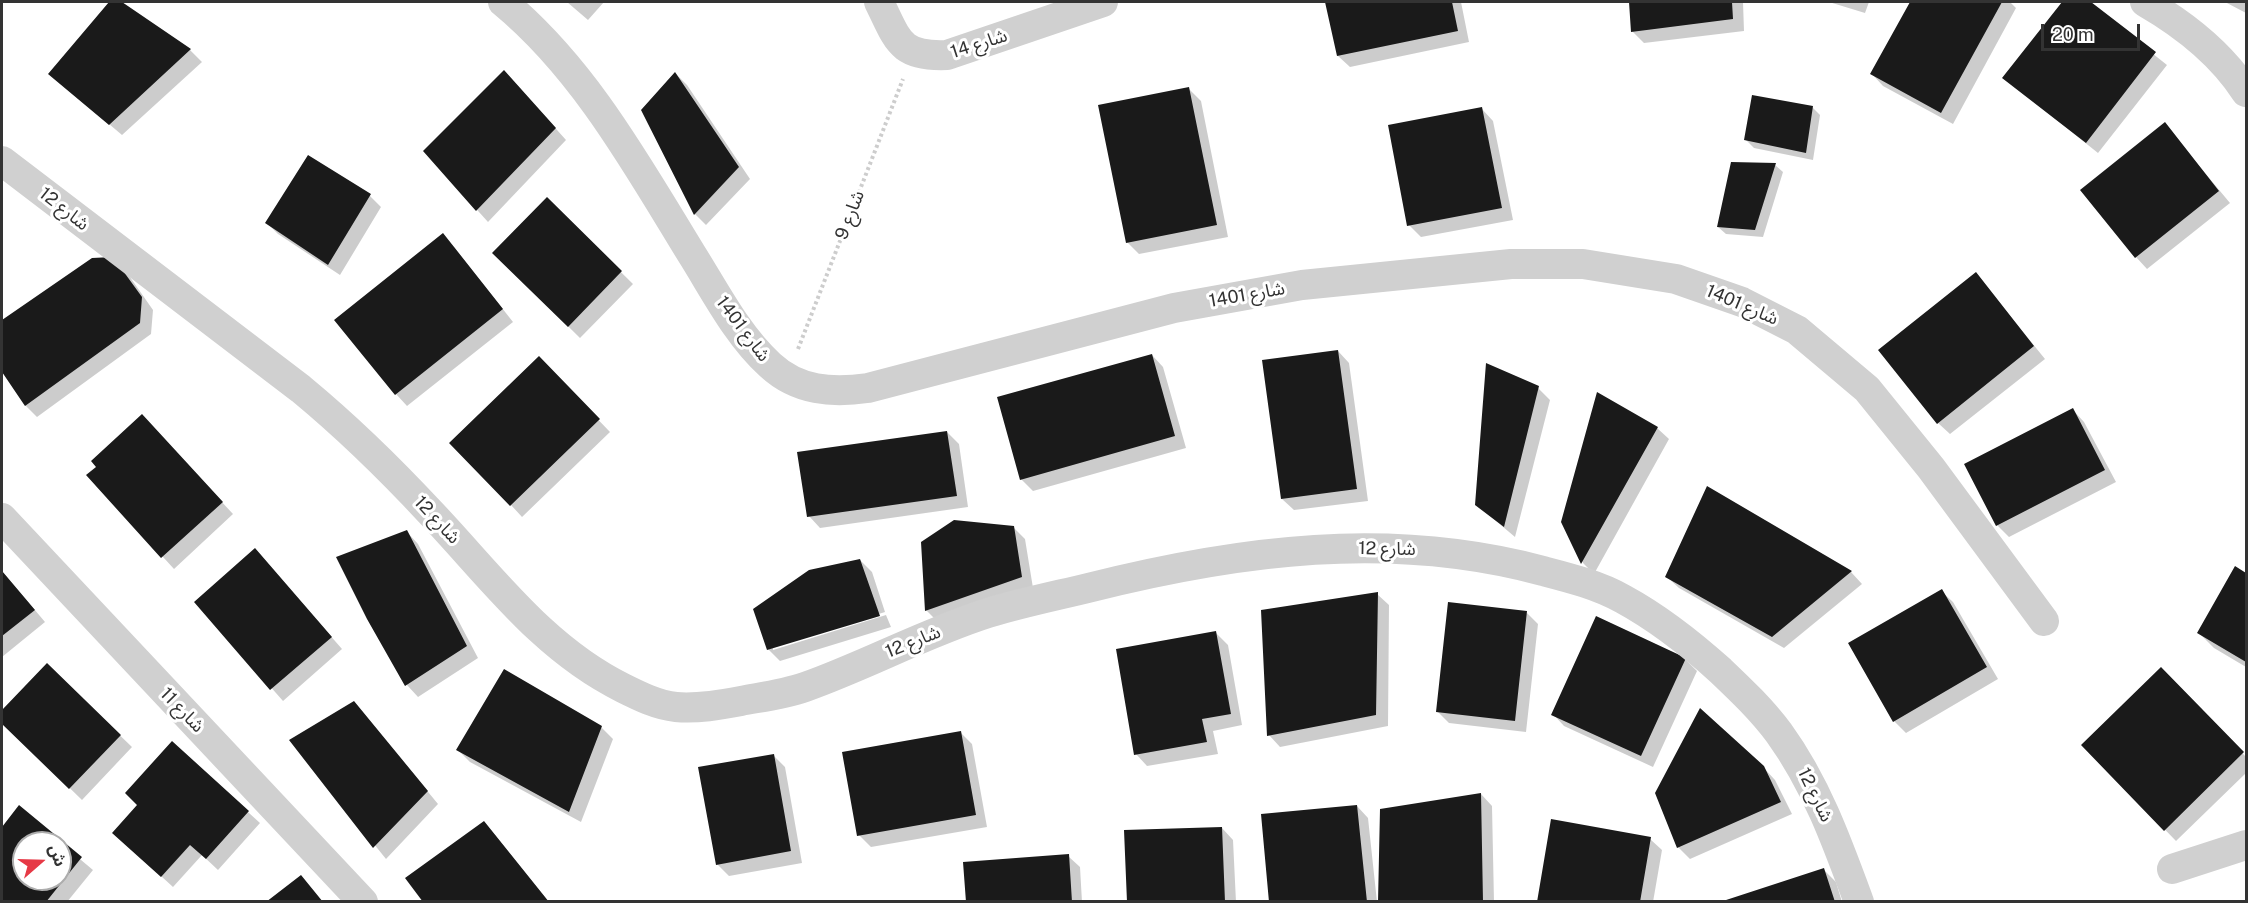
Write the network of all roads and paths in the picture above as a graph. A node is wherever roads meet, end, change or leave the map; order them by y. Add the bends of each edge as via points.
1 (504, 2) edge
2 (879, 2) edge
3 (1103, 2) edge
4 (2145, 2) edge
5 (913, 53) junction
6 (2247, 92) edge
7 (2, 161) edge
8 (787, 378) junction
9 (2, 518) edge
10 (2044, 621) dead end
11 (2247, 845) edge
12 (2172, 869) dead end
13 (363, 902) edge
14 (1859, 902) edge

1 - 8 street, شارع 1401 via 552,51 603,113 738,326 770,365
2 - 5 street via 901,43
3 - 5 street, شارع 14 via 947,55
4 - 6 street via 2186,28 2235,75
5 - 8 path, شارع 9
7 - 14 street, شارع 12 via 345,426 538,628 569,656 636,695 674,707 711,706 803,688 990,612 1208,561 1312,548 1434,550 1482,556 1577,580 1620,597 1666,626 1744,693 1776,728 1801,765 1825,812
8 - 10 street, شارع 1401 via 819,391 868,388 1174,308 1302,285 1510,264 1583,264 1676,279 1742,302 1797,330 1867,389
9 - 13 street, شارع 11
11 - 12 street

